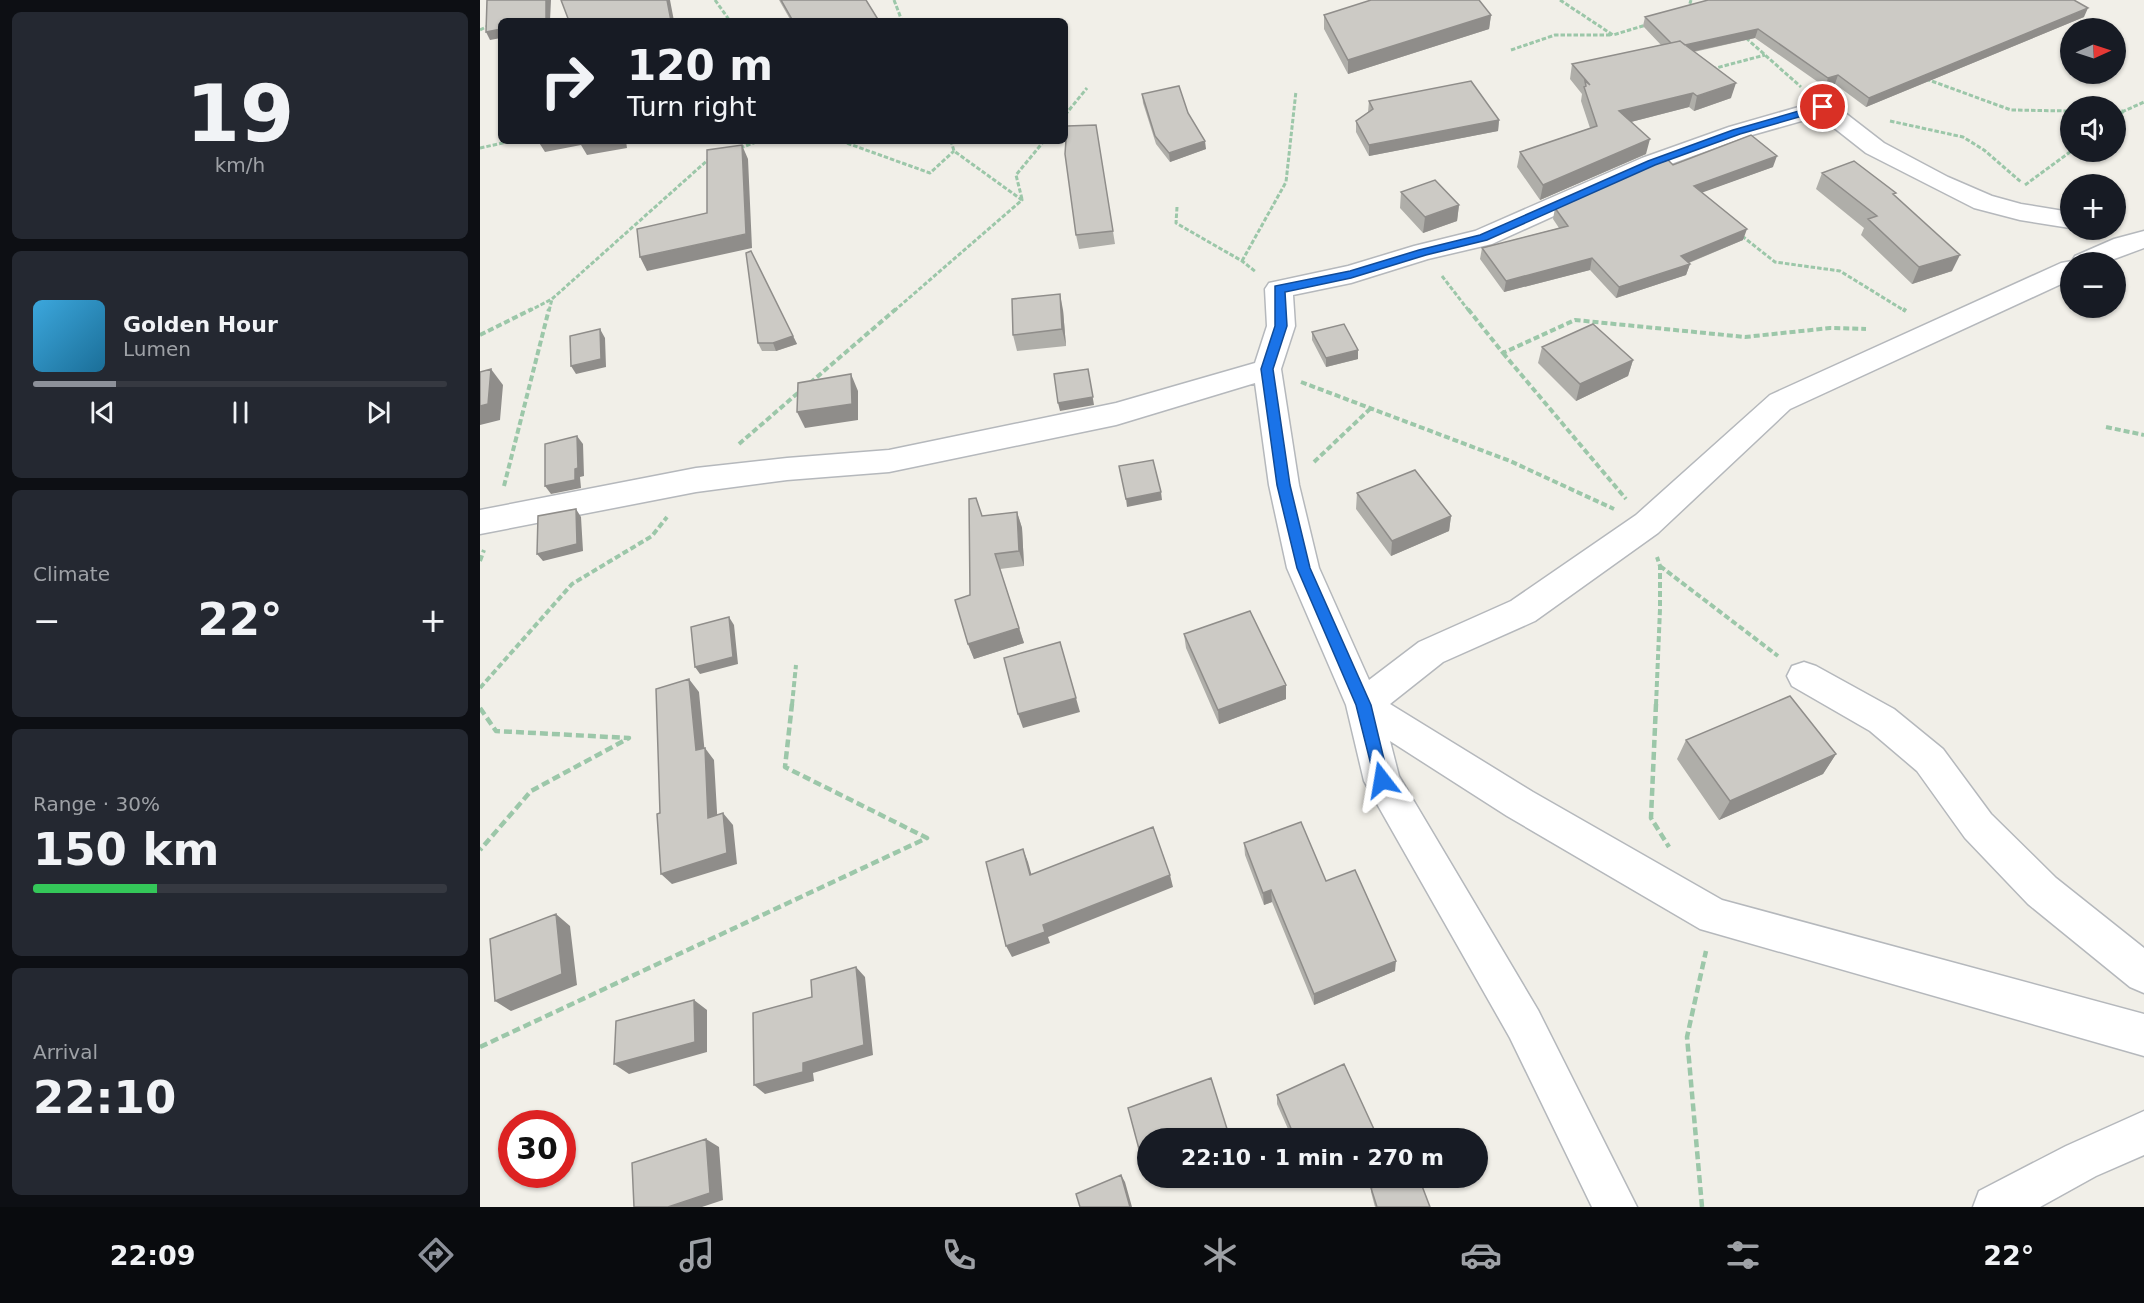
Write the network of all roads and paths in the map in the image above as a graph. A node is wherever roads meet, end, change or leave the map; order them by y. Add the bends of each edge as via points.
1 (715, 0) edge
2 (894, 0) edge
3 (1560, 0) edge
4 (1691, 0) edge
5 (1687, 14) edge
6 (728, 18) edge
7 (901, 18) edge
8 (1655, 23) edge
9 (490, 25) edge
10 (480, 30) edge
11 (1742, 34) edge
12 (1613, 35) junction
13 (1511, 50) dead end
14 (1766, 55) junction
15 (1711, 69) edge
16 (1923, 78) edge
17 (1087, 88) dead end
18 (1296, 91) dead end
19 (2144, 102) edge
20 (1823, 107) junction
21 (2126, 110) edge
22 (1068, 111) edge
23 (2060, 111) edge
24 (1882, 119) dead end
25 (498, 144) edge
26 (750, 144) edge
27 (849, 144) edge
28 (952, 144) edge
29 (1042, 144) edge
30 (480, 148) edge
31 (738, 148) edge
32 (954, 151) junction
33 (718, 156) edge
34 (2060, 160) edge
35 (1022, 200) junction
36 (1177, 207) dead end
37 (2060, 218) edge
38 (1740, 234) edge
39 (2134, 242) edge
40 (1423, 252) junction
41 (2109, 252) edge
42 (2144, 261) edge
43 (2060, 274) edge
44 (552, 299) junction
45 (1876, 329) dead end
46 (1935, 330) junction
47 (480, 335) edge
48 (1503, 353) junction
49 (1267, 369) junction
50 (1372, 407) junction
51 (2106, 427) dead end
52 (2144, 435) edge
53 (696, 480) junction
54 (1284, 485) junction
55 (488, 520) edge
56 (1647, 524) junction
57 (480, 561) edge
58 (1660, 566) junction
59 (796, 665) dead end
60 (1804, 676) joint
61 (480, 688) edge
62 (1363, 705) junction
63 (480, 708) edge
64 (480, 850) edge
65 (1676, 857) dead end
66 (1714, 916) junction
67 (2144, 973) edge
68 (2144, 1035) edge
69 (480, 1047) edge
70 (2144, 1132) edge
71 (1615, 1207) edge
72 (1701, 1207) edge
73 (1995, 1207) edge

1 - 6 path
2 - 7 path
3 - 12 path
4 - 5 path
8 - 12 path
9 - 10 path
11 - 14 path
12 - 13 path via 1555,35
14 - 15 path
14 - 20 path
16 - 23 path via 2011,110
17 - 22 path
18 - 36 path via 1286,182 1242,261 1176,223
19 - 21 path
20 - 37 street via 1875,148 1939,182 1983,202
20 - 40 street via 1651,163 1483,238
24 - 34 path via 1964,137 2025,186
25 - 30 path
26 - 31 path
27 - 32 path via 930,173
28 - 32 path
29 - 35 path via 1016,175
32 - 35 path
33 - 44 path via 708,159
35 - 53 path
38 - 46 path via 1775,262 1840,271
39 - 41 street
39 - 42 street
40 - 48 path
40 - 49 street via 1351,274 1279,289 1281,326
43 - 46 street
44 - 47 path
44 - 55 path
45 - 48 path via 1830,328 1745,337 1575,320
46 - 56 street via 1780,402
48 - 56 path
49 - 50 path
49 - 53 street via 1116,414 889,461
49 - 54 street
50 - 54 path
50 - 56 path via 1510,461
51 - 52 path
53 - 55 street
53 - 61 path via 652,536 572,584
54 - 62 street via 1304,568
55 - 57 path
56 - 58 path
56 - 62 street via 1523,611 1431,652
58 - 60 path
58 - 65 path via 1651,818
59 - 69 path via 785,767 927,838
60 - 67 street via 1882,720 1930,760 1978,826 2042,891
62 - 66 street via 1520,804
62 - 71 street via 1382,780 1524,1024
63 - 64 path via 496,731 629,738 531,791
66 - 68 street
66 - 72 path via 1687,1037
70 - 73 street

